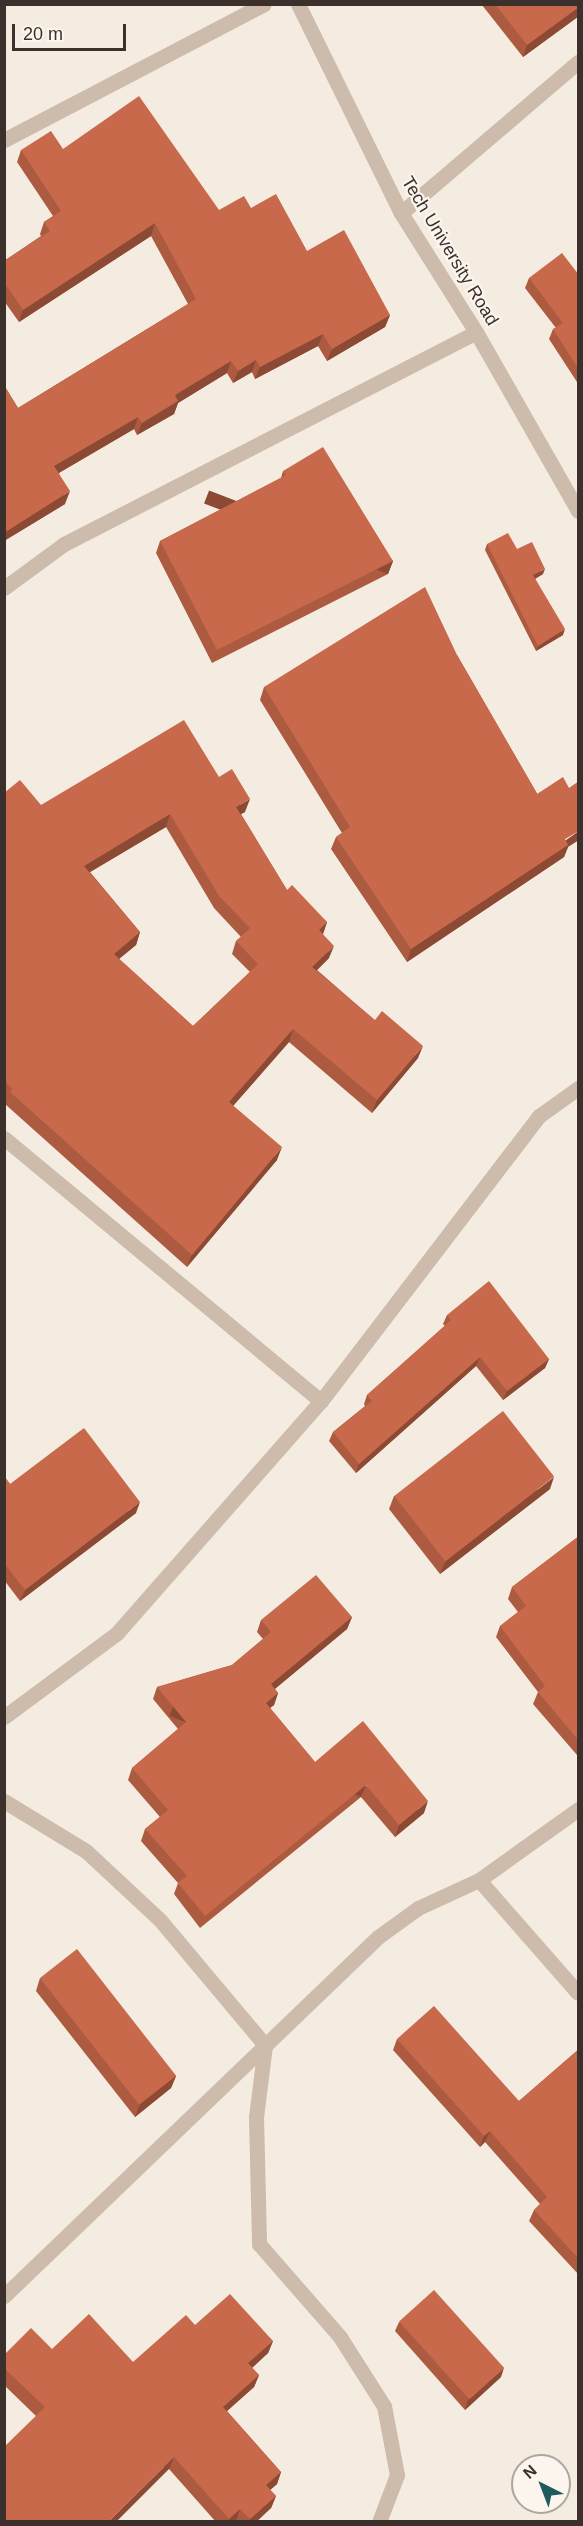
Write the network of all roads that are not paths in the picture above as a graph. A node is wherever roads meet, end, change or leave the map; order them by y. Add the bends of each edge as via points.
1 (264, 4) edge
2 (298, 4) edge
3 (579, 62) edge
4 (4, 140) edge
5 (401, 213) junction
6 (476, 332) junction
7 (579, 511) edge
8 (4, 588) edge
9 (579, 1088) edge
10 (4, 1138) edge
11 (321, 1401) junction
12 (4, 1717) edge
13 (4, 1801) edge
14 (579, 1809) edge
15 (479, 1880) junction
16 (579, 1993) edge
17 (265, 2045) junction
18 (4, 2296) edge
19 (379, 2522) edge

1 - 4 street
2 - 5 street, Tech University Road
3 - 5 street
5 - 6 street, Tech University Road
6 - 7 street, Tech University Road
6 - 8 street via 64,544
9 - 11 street via 539,1116
10 - 11 street
11 - 12 street via 117,1633
13 - 17 street via 94,1858 159,1920
14 - 15 street
15 - 16 street
15 - 17 street via 418,1908 378,1937
17 - 18 street
17 - 19 street via 256,2117 259,2244 340,2337 384,2406 397,2475

